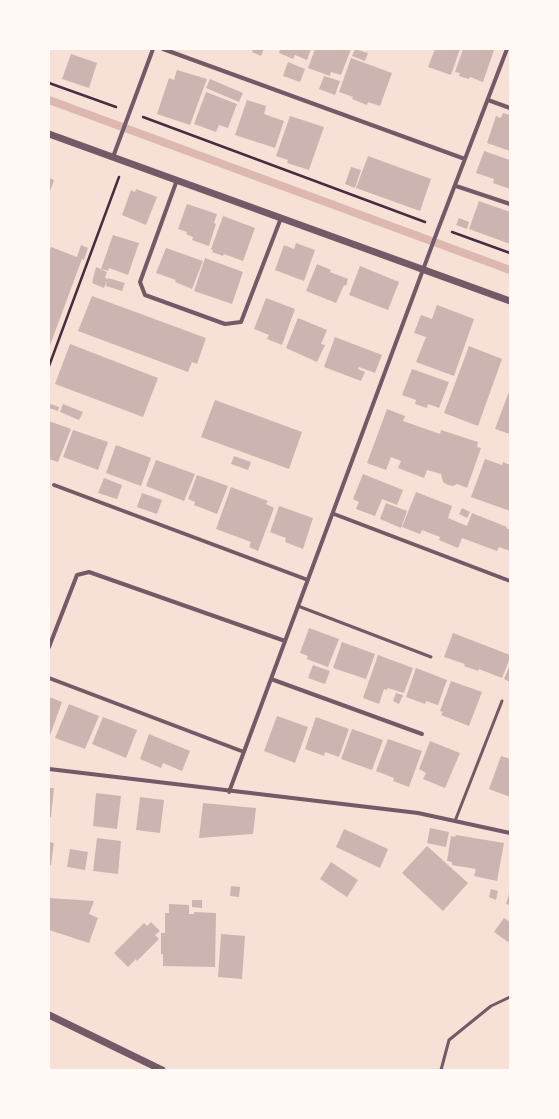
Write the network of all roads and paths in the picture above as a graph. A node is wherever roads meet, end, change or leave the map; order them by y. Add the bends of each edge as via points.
1 (152, 49) edge
2 (163, 49) edge
3 (507, 49) edge
4 (49, 83) edge
5 (488, 100) junction
6 (510, 108) edge
7 (129, 115) junction
8 (49, 134) edge
9 (113, 157) junction
10 (465, 159) junction
11 (125, 162) junction
12 (177, 180) junction
13 (456, 186) junction
14 (510, 204) edge
15 (281, 218) junction
16 (439, 227) junction
17 (510, 253) edge
18 (424, 268) junction
19 (510, 301) edge
20 (49, 366) edge
21 (54, 485) dead end
22 (334, 514) junction
23 (308, 580) junction
24 (510, 581) edge
25 (298, 606) junction
26 (285, 641) junction
27 (49, 647) edge
28 (431, 656) dead end
29 (49, 678) edge
30 (271, 679) junction
31 (502, 701) dead end
32 (422, 734) dead end
33 (244, 752) junction
34 (49, 769) edge
35 (229, 792) junction
36 (455, 822) junction
37 (510, 833) edge
38 (510, 997) edge
39 (49, 1015) edge
40 (162, 1070) edge
41 (441, 1070) edge

1 - 7 street
2 - 10 street
3 - 5 street
4 - 7 path
5 - 6 street
5 - 10 street
7 - 9 street
7 - 16 path
8 - 9 street
9 - 11 street
10 - 13 street
11 - 12 street
11 - 20 path
12 - 15 street
12 - 15 street via 140,282 146,295 226,324 241,322
13 - 14 street
13 - 16 street
15 - 18 street
16 - 17 path
16 - 18 street
18 - 19 street
18 - 22 street
21 - 23 street
22 - 23 street
22 - 24 street
23 - 25 street
25 - 26 street
25 - 28 lane
26 - 27 street via 89,572 77,575
26 - 30 street
29 - 33 street
30 - 32 street
30 - 33 street
31 - 36 lane
33 - 35 street
34 - 35 street
35 - 36 street via 418,813
36 - 37 street
38 - 41 lane via 491,1006 449,1040
39 - 40 street

